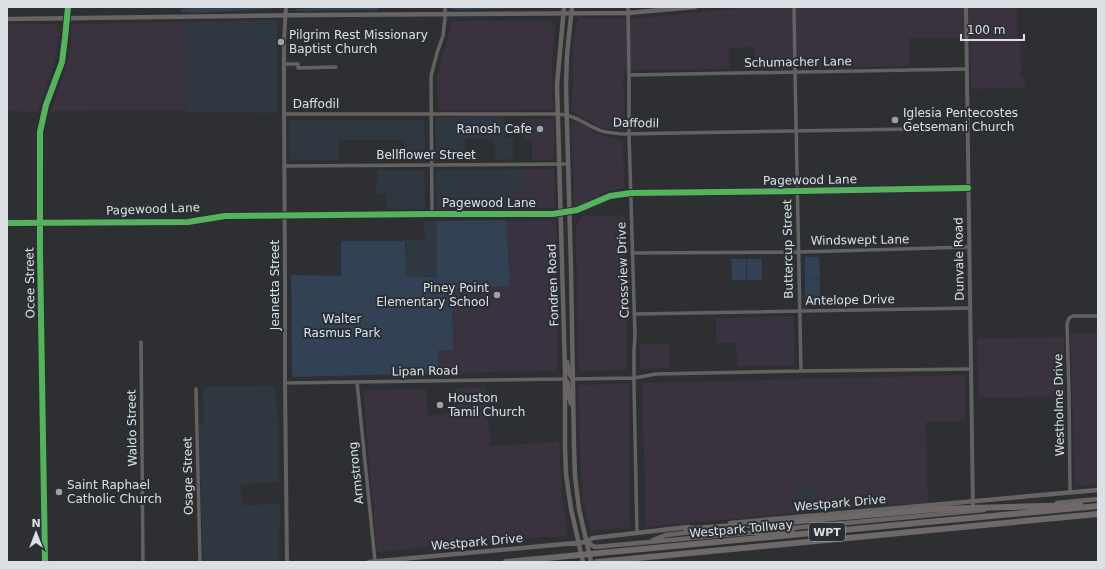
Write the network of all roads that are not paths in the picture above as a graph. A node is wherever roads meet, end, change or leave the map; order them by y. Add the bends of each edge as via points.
1 (68, 7) edge
2 (286, 7) edge
3 (445, 7) edge
4 (564, 7) edge
5 (572, 7) edge
6 (628, 7) edge
7 (695, 7) edge
8 (794, 7) edge
9 (966, 7) edge
10 (683, 8) edge
11 (563, 13) junction
12 (572, 13) junction
13 (628, 13) junction
14 (445, 14) junction
15 (286, 15) junction
16 (67, 18) junction
17 (7, 19) edge
18 (284, 64) junction
19 (336, 67) dead end
20 (967, 68) junction
21 (795, 72) junction
22 (629, 75) junction
23 (284, 114) junction
24 (558, 114) junction
25 (567, 114) junction
26 (431, 115) junction
27 (968, 128) junction
28 (796, 130) junction
29 (629, 134) junction
30 (559, 164) junction
31 (568, 164) junction
32 (432, 165) junction
33 (284, 166) junction
34 (968, 188) junction
35 (798, 191) junction
36 (631, 193) junction
37 (568, 212) junction
38 (560, 213) junction
39 (432, 214) junction
40 (284, 215) junction
41 (7, 223) edge
42 (40, 223) junction
43 (969, 247) junction
44 (799, 252) junction
45 (632, 253) junction
46 (562, 268) junction
47 (571, 268) junction
48 (970, 308) junction
49 (800, 311) junction
50 (634, 314) junction
51 (1098, 316) edge
52 (564, 320) junction
53 (572, 321) junction
54 (141, 342) dead end
55 (564, 343) junction
56 (971, 369) junction
57 (801, 371) junction
58 (572, 378) junction
59 (634, 378) junction
60 (565, 379) junction
61 (357, 382) junction
62 (285, 383) junction
63 (196, 389) dead end
64 (573, 409) junction
65 (565, 447) junction
66 (574, 447) junction
67 (1098, 490) edge
68 (1070, 492) junction
69 (569, 498) junction
70 (578, 498) junction
71 (1098, 499) edge
72 (973, 502) junction
73 (1098, 505) edge
74 (973, 511) junction
75 (1098, 514) edge
76 (686, 528) joint
77 (693, 528) junction
78 (914, 531) junction
79 (755, 532) junction
80 (637, 533) junction
81 (586, 542) junction
82 (648, 542) junction
83 (578, 543) junction
84 (375, 561) edge
85 (46, 562) edge
86 (143, 562) edge
87 (200, 562) edge
88 (287, 562) edge
89 (369, 562) edge
90 (506, 562) edge
91 (583, 562) edge
92 (591, 562) edge
93 (597, 562) edge

1 - 16 street, Ocee Street
2 - 15 street, Jeanetta Street
3 - 14 street
4 - 11 main road, Fondren Road
5 - 12 main road, Fondren Road
6 - 13 street, Crossview Drive
7 - 10 main road
8 - 21 street, Buttercup Street
9 - 20 street, Dunvale Road
10 - 13 main road
11 - 12 main road
11 - 14 main road
11 - 24 main road, Fondren Road via 558,73
12 - 13 main road
12 - 25 main road, Fondren Road via 566,86
13 - 22 street, Crossview Drive
14 - 15 main road
14 - 26 street via 443,36 431,76
15 - 16 main road
15 - 18 street, Jeanetta Street
16 - 17 main road
16 - 42 street, Ocee Street via 62,62 46,105 40,132
18 - 19 street via 298,64 298,68
18 - 23 street, Jeanetta Street
20 - 21 street, Schumacher Lane
20 - 27 street, Dunvale Road
21 - 22 street, Schumacher Lane
21 - 28 street, Buttercup Street
22 - 29 street, Crossview Drive
23 - 26 street, Daffodil
23 - 33 street, Jeanetta Street
24 - 25 street, Daffodil
24 - 26 street, Daffodil
24 - 30 main road, Fondren Road
25 - 29 street, Daffodil via 600,131
25 - 31 main road, Fondren Road
26 - 32 street
27 - 28 street, Daffodil
27 - 34 street, Dunvale Road
28 - 29 street, Daffodil
28 - 35 street, Buttercup Street
29 - 36 street, Crossview Drive
30 - 31 street, Bellflower Street
30 - 32 street, Bellflower Street
30 - 38 main road, Fondren Road
31 - 37 main road, Fondren Road
32 - 33 street, Bellflower Street
32 - 39 street
33 - 40 street, Jeanetta Street
34 - 35 street, Pagewood Lane
34 - 43 street, Dunvale Road
35 - 36 street, Pagewood Lane
35 - 44 street, Buttercup Street
36 - 37 street, Pagewood Lane via 610,196
36 - 45 street, Crossview Drive
37 - 38 street, Pagewood Lane
37 - 47 main road, Fondren Road
38 - 39 street, Pagewood Lane
38 - 46 main road, Fondren Road
39 - 40 street, Pagewood Lane
40 - 42 street, Pagewood Lane via 225,216 188,222
40 - 62 street, Jeanetta Street
41 - 42 street, Pagewood Lane
42 - 85 street, Ocee Street
43 - 44 street, Windswept Lane
43 - 48 street, Dunvale Road
44 - 45 street, Windswept Lane
44 - 49 street, Buttercup Street
45 - 50 street, Crossview Drive
46 - 47 main road
46 - 52 main road, Fondren Road
47 - 53 main road, Fondren Road
48 - 49 street, Antelope Drive
48 - 56 street, Dunvale Road
49 - 50 street, Antelope Drive
49 - 57 street, Buttercup Street
50 - 59 street, Crossview Drive
51 - 68 street, Westholme Drive via 1073,316 1067,324
52 - 53 main road
52 - 55 main road, Fondren Road
53 - 58 main road, Fondren Road
54 - 86 street, Waldo Street
55 - 58 main road
55 - 60 main road, Fondren Road
56 - 57 street
56 - 72 street, Dunvale Road
57 - 59 street via 656,374
58 - 59 street
58 - 64 main road, Fondren Road
59 - 80 street, Crossview Drive
60 - 61 street, Lipan Road
60 - 64 main road
60 - 65 main road, Fondren Road
61 - 62 street, Lipan Road
61 - 84 street, Armstrong
62 - 88 street, Jeanetta Street
63 - 87 street, Osage Street
64 - 66 main road, Fondren Road
65 - 66 main road
65 - 69 main road, Fondren Road
66 - 70 main road, Fondren Road
67 - 68 main road, Westpark Drive
68 - 72 main road, Westpark Drive
69 - 70 main road
69 - 83 main road, Fondren Road
70 - 81 main road, Fondren Road
71 - 74 main road, Westpark Drive
72 - 74 street, Dunvale Road
72 - 77 main road, Westpark Drive
73 - 77 highway via 936,509
73 - 90 highway, Westpark Tollway / WPT
74 - 79 main road, Westpark Drive
75 - 78 highway, Westpark Tollway / WPT
76 - 77 highway
76 - 80 main road, Westpark Drive
77 - 82 main road, Westpark Drive via 692,532 666,535
78 - 79 highway
78 - 93 highway, Westpark Tollway / WPT
79 - 82 main road, Westpark Drive
80 - 81 main road, Westpark Drive via 593,538
81 - 82 main road, Westpark Drive via 595,547
81 - 83 main road, Westpark Drive
81 - 92 main road, Fondren Road
83 - 84 main road, Westpark Drive
83 - 91 main road, Fondren Road
84 - 89 main road, Westpark Drive

